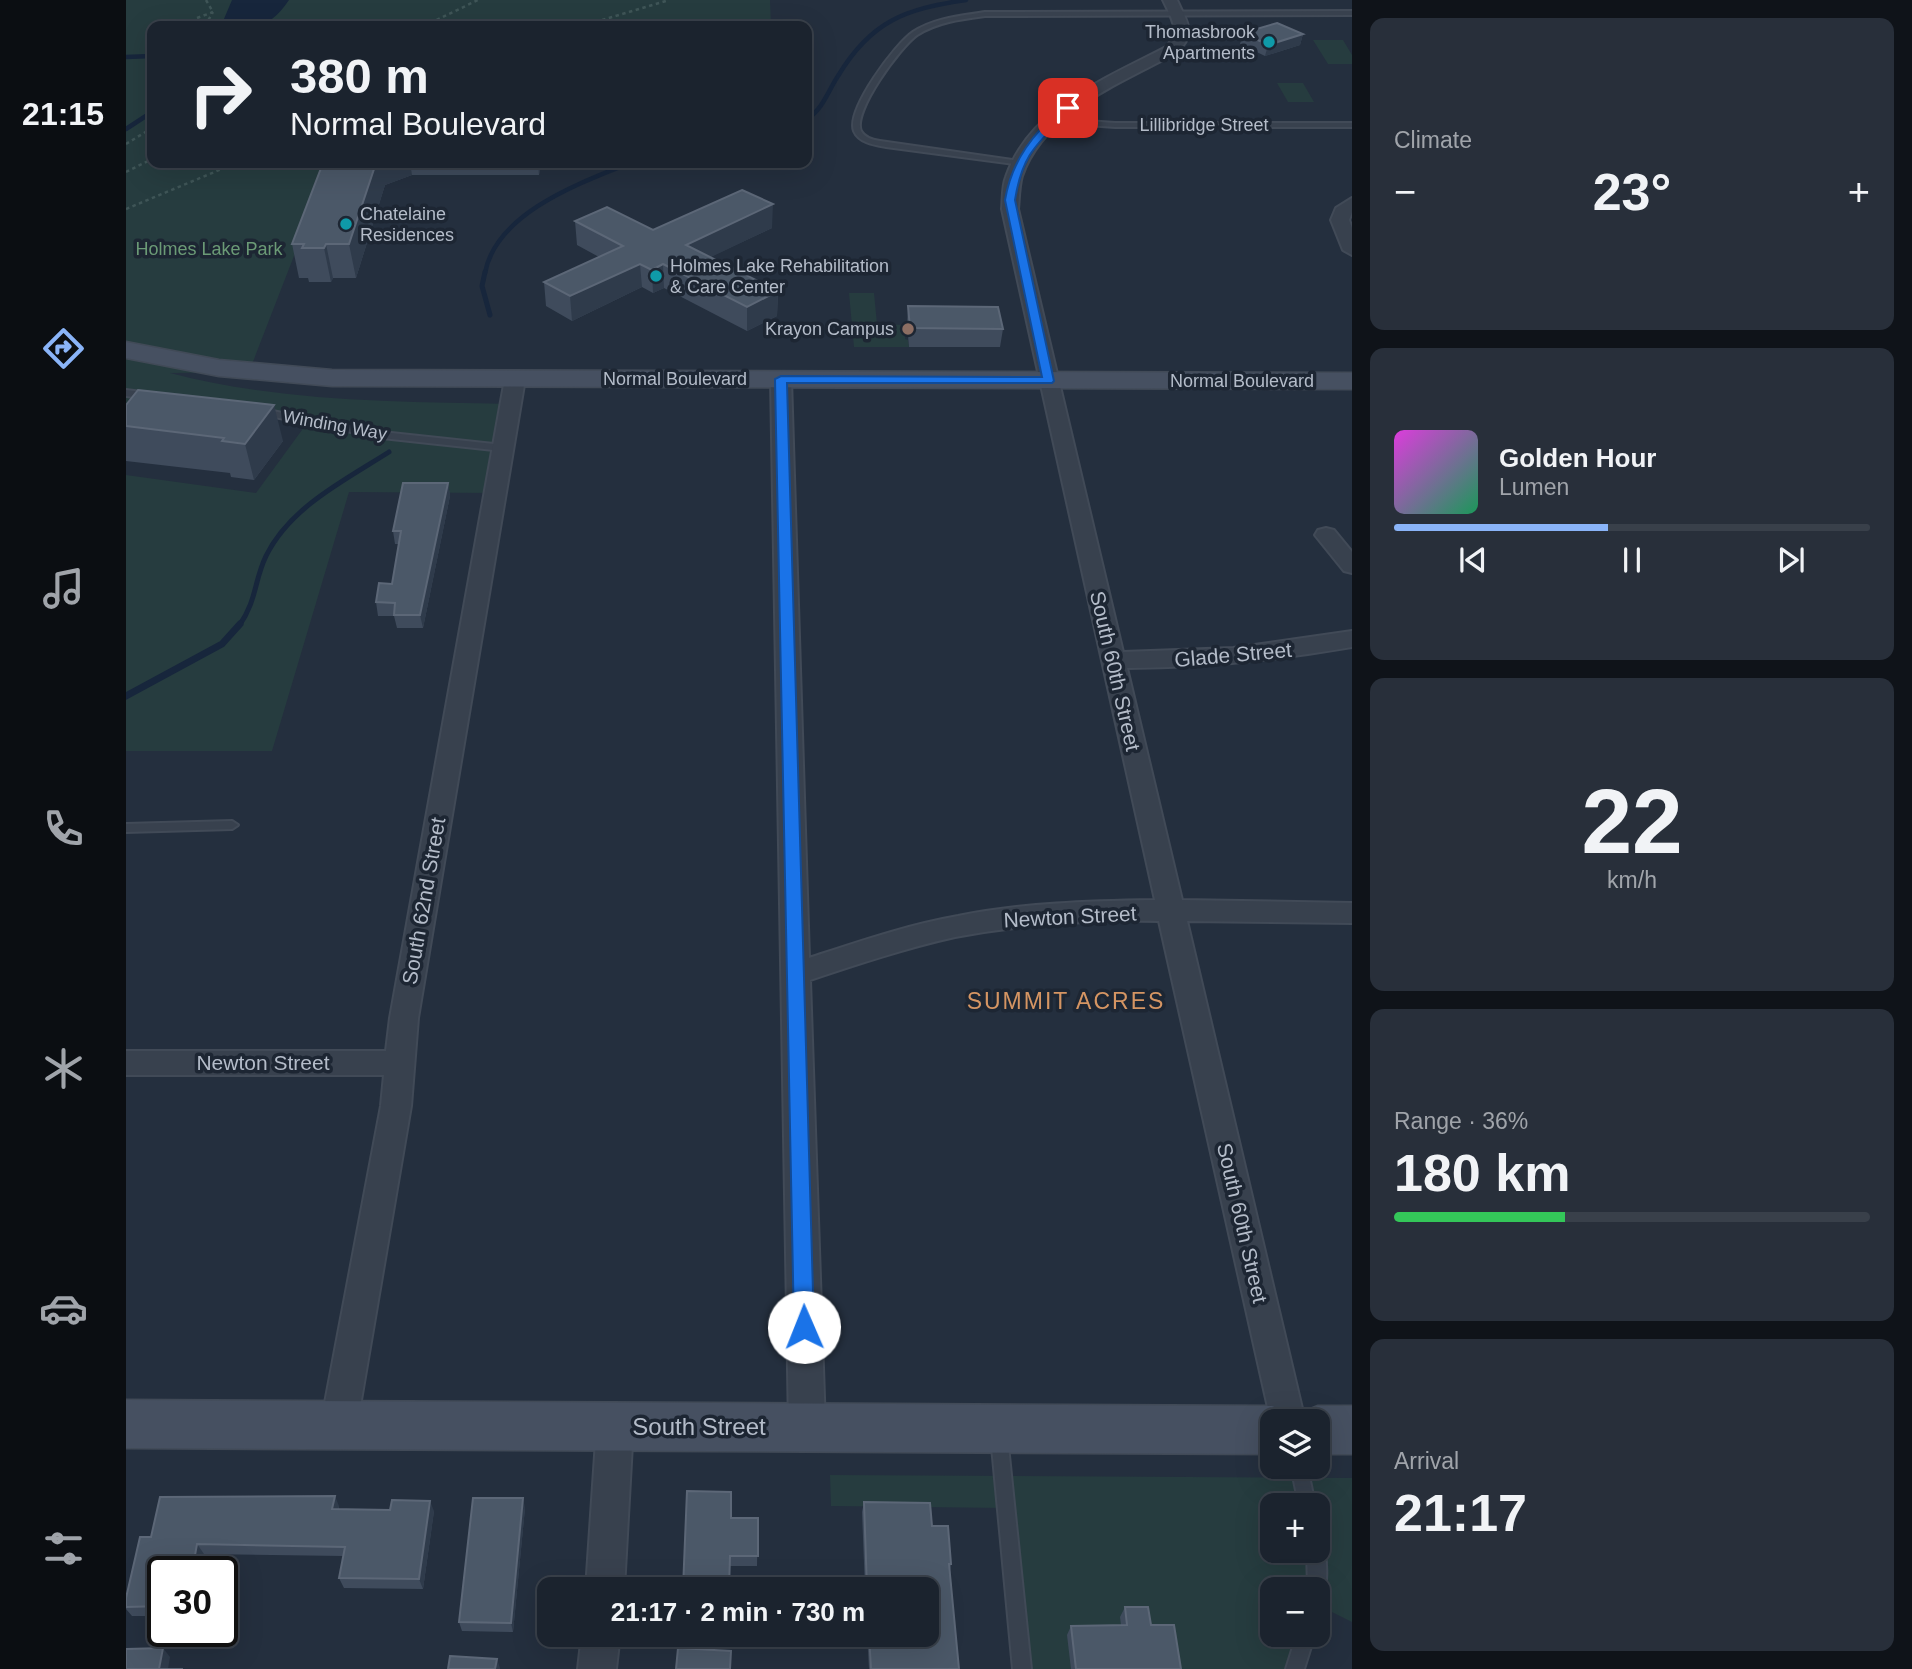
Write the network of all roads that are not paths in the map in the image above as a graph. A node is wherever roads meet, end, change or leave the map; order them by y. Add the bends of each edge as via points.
1 (1173, 6) edge
2 (1352, 13) edge
3 (1058, 116) junction
4 (1352, 125) edge
5 (1019, 163) junction
6 (1352, 203) edge
7 (1350, 246) edge
8 (126, 350) edge
9 (515, 379) junction
10 (781, 379) junction
11 (1048, 381) junction
12 (1352, 381) edge
13 (126, 393) edge
14 (164, 398) edge
15 (257, 412) edge
16 (503, 448) junction
17 (1325, 535) dead end
18 (1352, 566) edge
19 (1352, 639) edge
20 (1112, 660) junction
21 (232, 825) dead end
22 (126, 828) edge
23 (1170, 912) junction
24 (1352, 913) edge
25 (795, 974) junction
26 (126, 1063) edge
27 (401, 1063) junction
28 (1285, 1409) edge
29 (126, 1424) edge
30 (339, 1424) junction
31 (615, 1426) junction
32 (807, 1427) junction
33 (998, 1428) junction
34 (1260, 1430) edge
35 (1330, 1430) edge
36 (1352, 1430) edge
37 (606, 1577) edge
38 (600, 1647) edge
39 (1302, 1647) edge
40 (597, 1669) edge
41 (1022, 1669) edge
42 (1295, 1669) edge

1 - 2 lane
1 - 3 street, South 60th Street via 1183,33 1177,46
1 - 5 lane via 998,13 933,25 906,38 892,53 857,116 856,131 861,137 886,145
3 - 4 lane, Lillibridge Street via 1108,125
3 - 5 street, South 60th Street via 1036,137
5 - 11 street, South 60th Street via 1010,209
6 - 7 street via 1340,220
8 - 9 main road, Normal Boulevard via 285,376
9 - 10 main road, Normal Boulevard
9 - 16 street, South 62nd Street
10 - 11 main road, Normal Boulevard
10 - 25 street
11 - 12 main road, Normal Boulevard
11 - 20 street, South 60th Street
13 - 14 lane
15 - 16 lane, Winding Way via 382,435
16 - 27 street, South 62nd Street via 406,1004
17 - 18 street
19 - 20 street, Glade Street via 1229,659
20 - 23 street, South 60th Street
21 - 22 lane
23 - 24 street, Newton Street
23 - 25 street, Newton Street via 1020,917 959,926
23 - 28 street, South 60th Street
25 - 32 street
26 - 27 street, Newton Street
27 - 30 street, South 62nd Street
29 - 30 main road, South Street
30 - 31 main road, South Street
31 - 32 main road, South Street
31 - 37 street
32 - 33 main road, South Street
33 - 34 main road, South Street
33 - 41 lane
35 - 36 main road
38 - 40 street
39 - 42 lane

